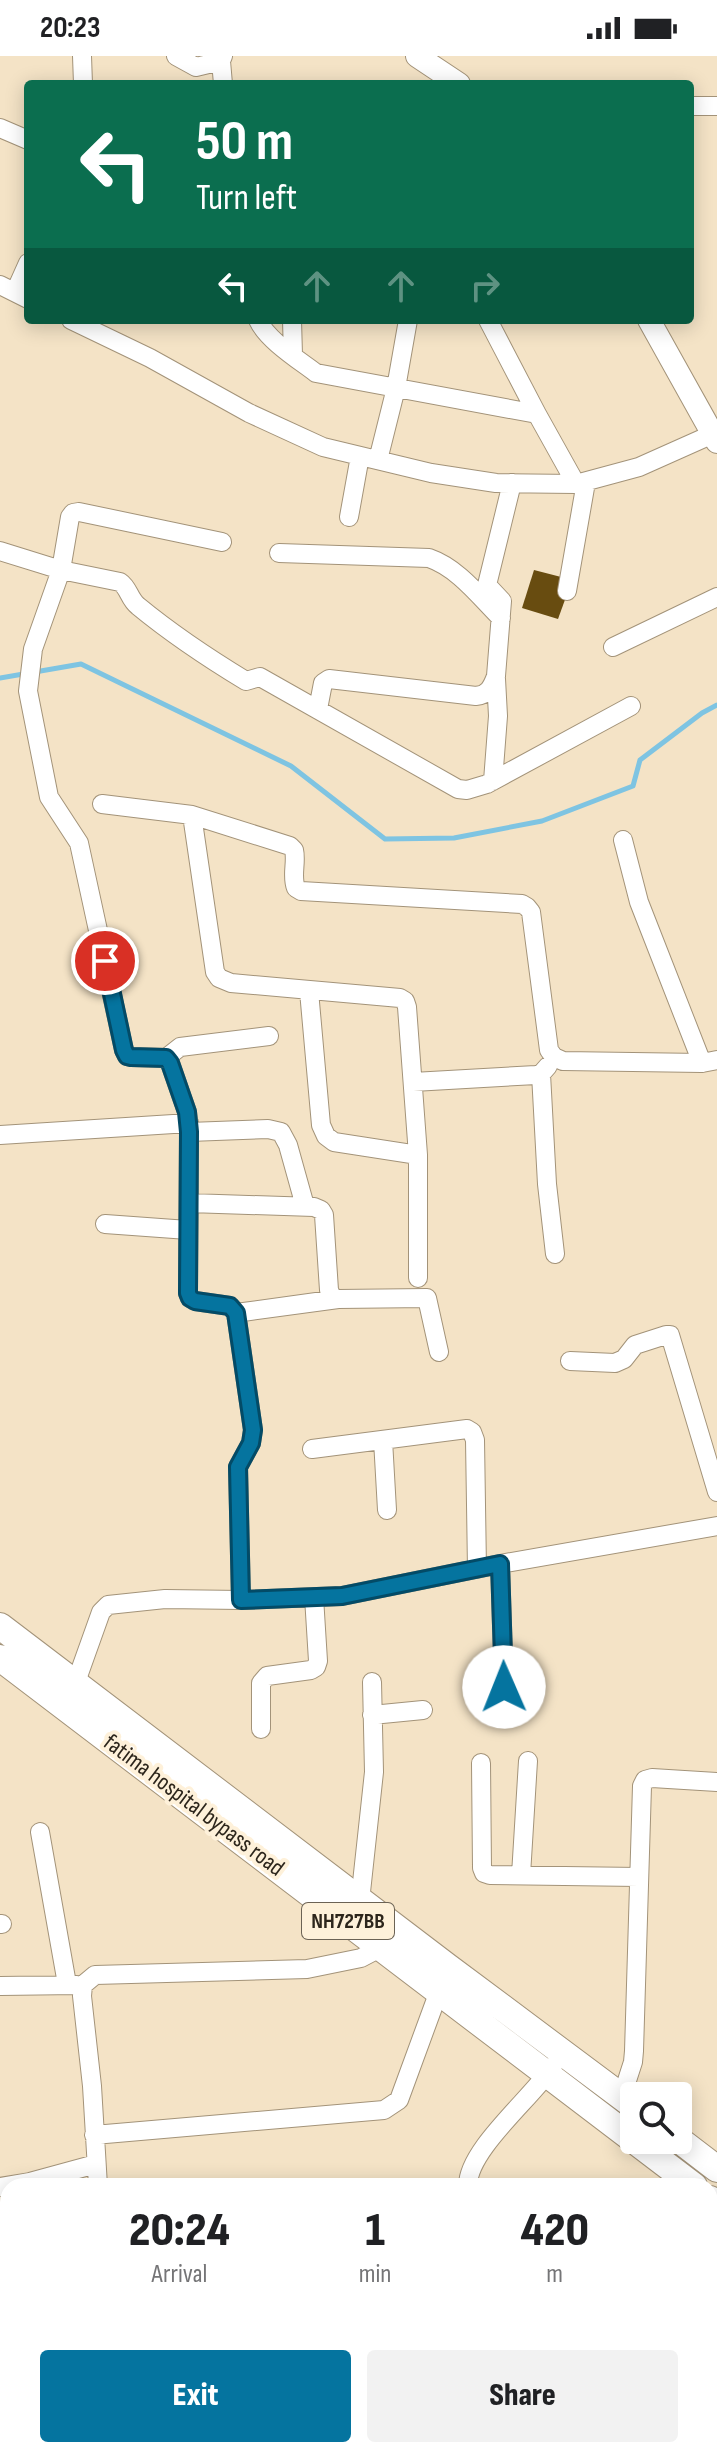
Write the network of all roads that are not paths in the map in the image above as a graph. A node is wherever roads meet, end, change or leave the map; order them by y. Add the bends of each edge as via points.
1 (82, 56) edge
2 (176, 56) edge
3 (417, 56) edge
4 (222, 58) edge
5 (83, 80) edge
6 (223, 80) edge
7 (453, 80) edge
8 (694, 106) edge
9 (717, 106) edge
10 (0, 128) edge
11 (24, 138) edge
12 (24, 271) edge
13 (14, 292) edge
14 (79, 324) edge
15 (260, 324) edge
16 (292, 324) edge
17 (407, 324) edge
18 (490, 324) edge
19 (651, 324) edge
20 (293, 355) junction
21 (396, 388) junction
22 (537, 414) junction
23 (715, 438) edge
24 (369, 458) junction
25 (512, 483) junction
26 (581, 483) junction
27 (349, 517) dead end
28 (222, 542) dead end
29 (0, 551) edge
30 (279, 553) dead end
31 (61, 570) junction
32 (567, 591) dead end
33 (717, 597) edge
34 (501, 618) junction
35 (613, 647) dead end
36 (496, 676) junction
37 (631, 706) dead end
38 (318, 709) junction
39 (493, 781) junction
40 (102, 804) dead end
41 (192, 815) junction
42 (623, 840) dead end
43 (309, 991) junction
44 (269, 1036) dead end
45 (554, 1057) junction
46 (166, 1058) junction
47 (710, 1062) edge
48 (541, 1074) junction
49 (413, 1082) junction
50 (189, 1127) junction
51 (0, 1135) edge
52 (418, 1155) junction
53 (189, 1203) junction
54 (305, 1206) junction
55 (105, 1224) dead end
56 (188, 1230) junction
57 (555, 1254) dead end
58 (418, 1278) dead end
59 (338, 1299) junction
60 (236, 1313) junction
61 (439, 1352) dead end
62 (570, 1361) dead end
63 (383, 1440) junction
64 (312, 1449) dead end
65 (717, 1492) edge
66 (387, 1510) dead end
67 (717, 1526) edge
68 (500, 1564) junction
69 (477, 1569) junction
70 (314, 1597) junction
71 (241, 1600) junction
72 (0, 1626) edge
73 (2, 1665) edge
74 (76, 1682) junction
75 (372, 1682) dead end
76 (504, 1687) dead end
77 (423, 1710) dead end
78 (372, 1715) junction
79 (261, 1729) dead end
80 (118, 1731) junction
81 (528, 1761) dead end
82 (481, 1763) dead end
83 (717, 1782) edge
84 (40, 1832) dead end
85 (521, 1875) junction
86 (639, 1877) junction
87 (360, 1901) junction
88 (382, 1947) junction
89 (75, 1984) junction
90 (0, 1986) edge
91 (439, 1991) junction
92 (562, 2052) junction
93 (547, 2074) junction
94 (630, 2082) edge
95 (620, 2095) edge
96 (94, 2135) junction
97 (692, 2150) edge
98 (96, 2164) junction
99 (717, 2169) edge
100 (45, 2178) edge
101 (97, 2178) edge
102 (468, 2178) edge
103 (684, 2178) edge

1 - 5 street
2 - 4 street via 196,67
3 - 7 main road
4 - 6 street
8 - 9 street
10 - 11 street
12 - 13 street
14 - 24 street via 249,413 323,447
15 - 20 street
16 - 20 street
17 - 21 street
18 - 22 street
19 - 23 main road
20 - 21 street via 316,373
21 - 22 street
21 - 24 street
22 - 26 street
23 - 26 street
24 - 25 street via 431,473
24 - 27 street
25 - 26 street
25 - 34 street via 487,585 502,601
26 - 32 street
28 - 31 street via 73,513
29 - 31 street
30 - 34 street via 429,558 455,572
31 - 38 street via 120,582 135,604 198,653 246,681 260,677
31 - 46 street via 33,649 28,691 49,797 79,843 124,1050 131,1057
33 - 35 street
34 - 36 street
36 - 38 street via 486,693 476,696 329,679 323,683
36 - 39 street
37 - 39 street
38 - 39 street via 458,789
40 - 41 street
41 - 43 street via 215,972 231,983
41 - 45 street via 290,846 296,856 294,882 301,891 527,907
42 - 47 street via 639,902
43 - 49 street via 405,1001
43 - 52 street via 326,1136 334,1142
44 - 46 street via 180,1047
45 - 47 street
45 - 48 street
46 - 50 street
48 - 49 street
48 - 57 street
49 - 52 street
50 - 51 street
50 - 53 street
50 - 54 street via 281,1132
52 - 58 street
53 - 54 street
53 - 56 street
54 - 59 street via 324,1215 329,1290
55 - 56 street
56 - 60 street via 190,1298 230,1306
59 - 60 street
59 - 61 street via 427,1298
60 - 71 street via 253,1430 238,1467
62 - 65 street via 615,1363 635,1345 670,1335
63 - 64 street
63 - 66 street
63 - 69 street via 472,1432
67 - 68 street
68 - 69 street
68 - 76 street
69 - 70 street
70 - 71 street
70 - 79 street via 316,1667 264,1678
71 - 74 street via 165,1599 104,1607
72 - 74 highway, fatima hospital bypass road / NH727BB
73 - 80 highway, fatima hospital bypass road / NH727BB
74 - 80 highway, fatima hospital bypass road / NH727BB
75 - 78 street
77 - 78 street
78 - 87 street via 374,1772
80 - 87 highway, fatima hospital bypass road / NH727BB
80 - 88 highway, fatima hospital bypass road / NH727BB
81 - 85 street
82 - 85 street via 482,1868 490,1875
83 - 86 street via 645,1780
84 - 89 street
85 - 86 street
86 - 94 street
87 - 92 highway, fatima hospital bypass road / NH727BB
88 - 89 street via 361,1958 307,1969 95,1975
88 - 91 highway, fatima hospital bypass road / NH727BB
89 - 90 street
89 - 96 street via 82,1996
91 - 93 highway, fatima hospital bypass road / NH727BB
91 - 96 street via 399,2100 384,2110
92 - 93 street
92 - 95 highway, fatima hospital bypass road / NH727BB
93 - 102 street via 485,2146
93 - 103 highway, fatima hospital bypass road / NH727BB
96 - 98 street
97 - 99 highway
98 - 100 street
98 - 101 street

